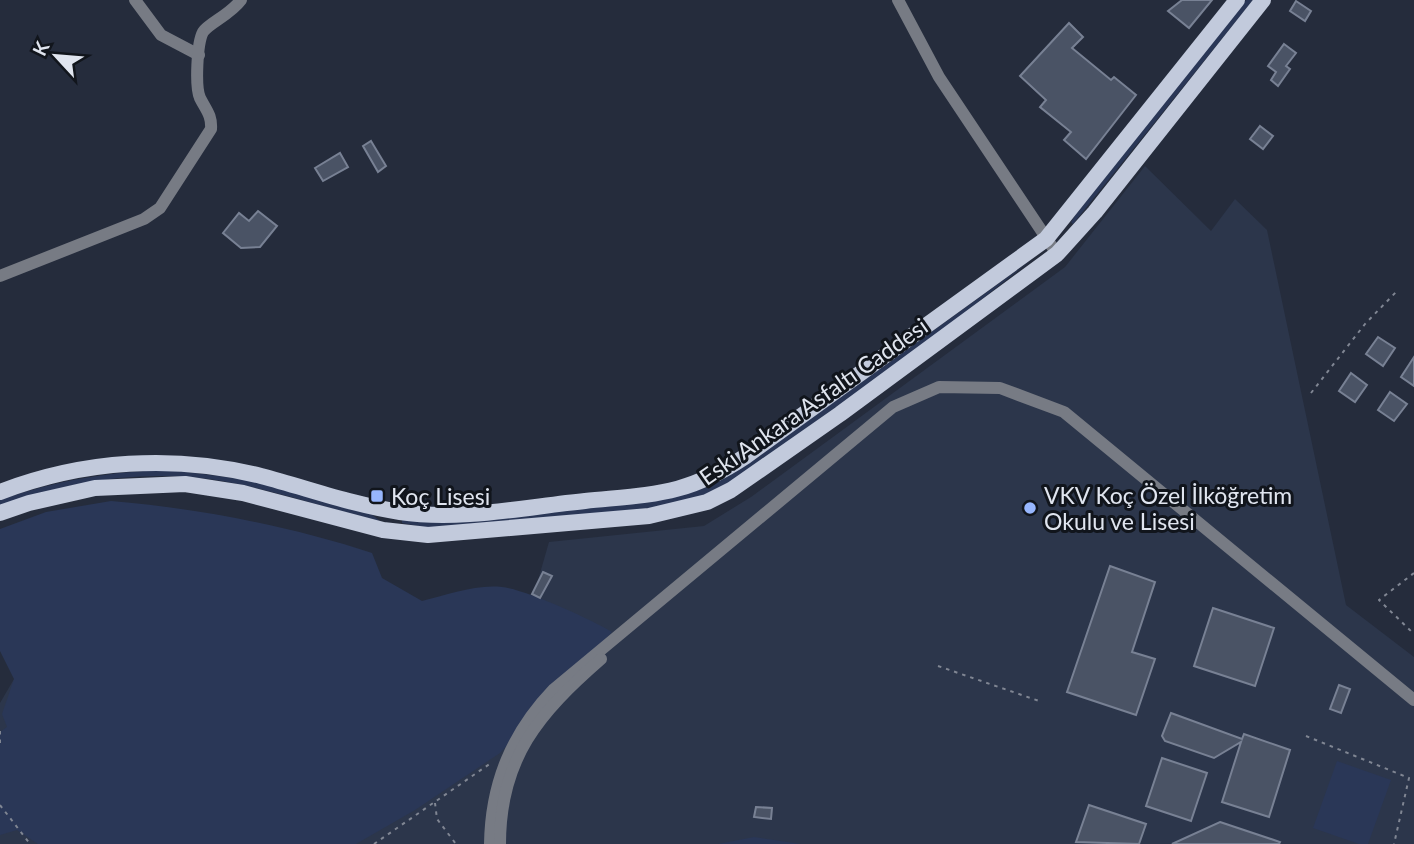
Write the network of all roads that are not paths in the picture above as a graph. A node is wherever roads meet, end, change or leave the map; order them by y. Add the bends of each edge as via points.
1 (135, 0) edge
2 (241, 0) edge
3 (898, 0) edge
4 (1237, 0) edge
5 (1263, 0) edge
6 (199, 55) junction
7 (1046, 239) junction
8 (1057, 254) junction
9 (0, 275) edge
10 (0, 492) edge
11 (0, 513) edge
12 (633, 622) junction
13 (1414, 700) edge
14 (490, 844) edge
15 (500, 844) edge

1 - 6 street via 161,35
2 - 6 street via 203,33
3 - 7 street via 939,77
4 - 7 main road, Eski Ankara Asfaltı Caddesi
5 - 8 main road, Eski Ankara Asfaltı Caddesi via 1096,212
6 - 9 street via 199,97 210,114 211,129 160,208 68,251
7 - 8 street
7 - 10 main road, Eski Ankara Asfaltı Caddesi via 736,463 711,479 678,491 422,514 228,468 169,463 84,468
8 - 11 main road, Eski Ankara Asfaltı Caddesi via 731,490 683,511 428,535 383,530 223,489 150,484 72,492
12 - 13 street via 894,407 939,387 1000,388 1064,412
12 - 14 street via 525,722 505,761 491,816
12 - 15 street via 632,632 562,693 522,746 504,794

